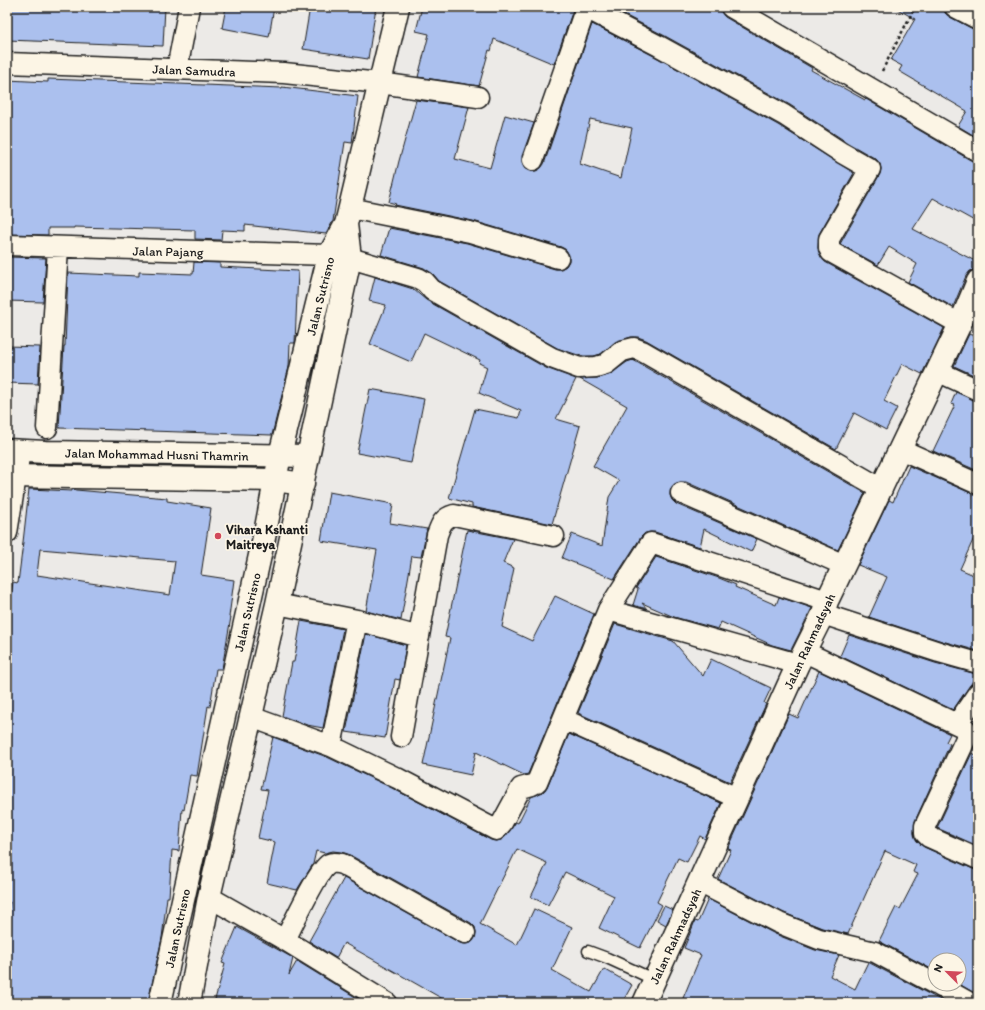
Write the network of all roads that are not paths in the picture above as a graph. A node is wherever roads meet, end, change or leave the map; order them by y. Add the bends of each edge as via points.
1 (189, 7) edge
2 (398, 7) edge
3 (586, 7) edge
4 (731, 7) edge
5 (955, 7) edge
6 (978, 20) edge
7 (7, 63) edge
8 (177, 69) junction
9 (380, 83) junction
10 (478, 97) dead end
11 (978, 151) edge
12 (533, 160) dead end
13 (348, 216) junction
14 (7, 245) edge
15 (58, 248) junction
16 (340, 256) junction
17 (558, 258) dead end
18 (978, 281) edge
19 (960, 324) junction
20 (937, 371) junction
21 (978, 390) edge
22 (47, 428) dead end
23 (900, 449) junction
24 (13, 451) edge
25 (280, 455) junction
26 (308, 456) junction
27 (12, 476) edge
28 (275, 480) junction
29 (303, 484) junction
30 (978, 484) edge
31 (882, 489) junction
32 (681, 493) dead end
33 (7, 534) edge
34 (554, 536) dead end
35 (844, 565) junction
36 (278, 604) junction
37 (825, 608) junction
38 (608, 610) junction
39 (357, 620) junction
40 (419, 637) junction
41 (802, 658) junction
42 (978, 663) edge
43 (978, 693) edge
44 (251, 717) junction
45 (563, 720) junction
46 (957, 724) junction
47 (401, 737) dead end
48 (331, 746) junction
49 (737, 798) junction
50 (978, 859) edge
51 (699, 882) junction
52 (209, 897) junction
53 (465, 933) dead end
54 (285, 940) junction
55 (588, 950) dead end
56 (655, 980) junction
57 (927, 984) edge
58 (942, 992) edge
59 (160, 1003) edge
60 (189, 1003) edge
61 (387, 1003) edge
62 (644, 1003) edge
63 (970, 1003) edge

1 - 8 street
2 - 9 main road, Jalan Sutrisno
3 - 12 street
3 - 19 street via 784,115 870,169 829,239 831,252
4 - 11 street
5 - 6 street
7 - 8 street, Jalan Samudra
8 - 9 street, Jalan Samudra via 284,73
9 - 10 street, Jalan Samudra
9 - 13 main road, Jalan Sutrisno
13 - 16 main road, Jalan Sutrisno
13 - 17 street via 470,232
14 - 15 street, Jalan Pajang
15 - 16 street, Jalan Pajang
15 - 22 street
16 - 25 main road, Jalan Sutrisno
16 - 26 main road, Jalan Sutrisno
16 - 31 street, Jalan Pajang via 418,278 432,290 552,358 579,368 606,364 622,351 634,348 642,351
18 - 19 main road, Jalan Rahmadsyah
19 - 20 main road, Jalan Rahmadsyah
20 - 21 street
20 - 23 main road, Jalan Rahmadsyah
23 - 30 street
23 - 31 main road, Jalan Rahmadsyah
24 - 25 main road, Jalan Mohammad Husni Thamrin
24 - 27 street
25 - 26 main road, Jalan Mohammad Husni Thamrin
25 - 28 main road, Jalan Sutrisno
26 - 29 main road, Jalan Sutrisno
27 - 28 main road, Jalan Mohammad Husni Thamrin
27 - 33 street
28 - 29 main road, Jalan Mohammad Husni Thamrin
28 - 59 main road, Jalan Sutrisno
29 - 36 main road, Jalan Sutrisno
31 - 35 main road, Jalan Rahmadsyah
32 - 35 street
34 - 40 street via 454,515 441,522
35 - 37 main road, Jalan Rahmadsyah
36 - 39 street
36 - 44 main road, Jalan Sutrisno
37 - 38 street via 651,543
37 - 41 main road, Jalan Rahmadsyah
37 - 42 street via 939,652
38 - 41 street
38 - 45 street
39 - 40 street
39 - 48 street
40 - 47 street
41 - 46 street
41 - 49 main road, Jalan Rahmadsyah
43 - 46 street
44 - 48 street
44 - 52 main road, Jalan Sutrisno
45 - 48 street via 537,782 521,788 496,830
45 - 49 street
46 - 50 street via 965,728 968,734 925,826 925,833
49 - 51 main road, Jalan Rahmadsyah
51 - 56 main road, Jalan Rahmadsyah
51 - 57 street via 779,923 819,939 876,952
52 - 54 street
52 - 60 main road, Jalan Sutrisno
53 - 54 street via 335,862 329,864 321,874
54 - 61 street
55 - 56 lane
56 - 62 main road, Jalan Rahmadsyah
58 - 63 street

